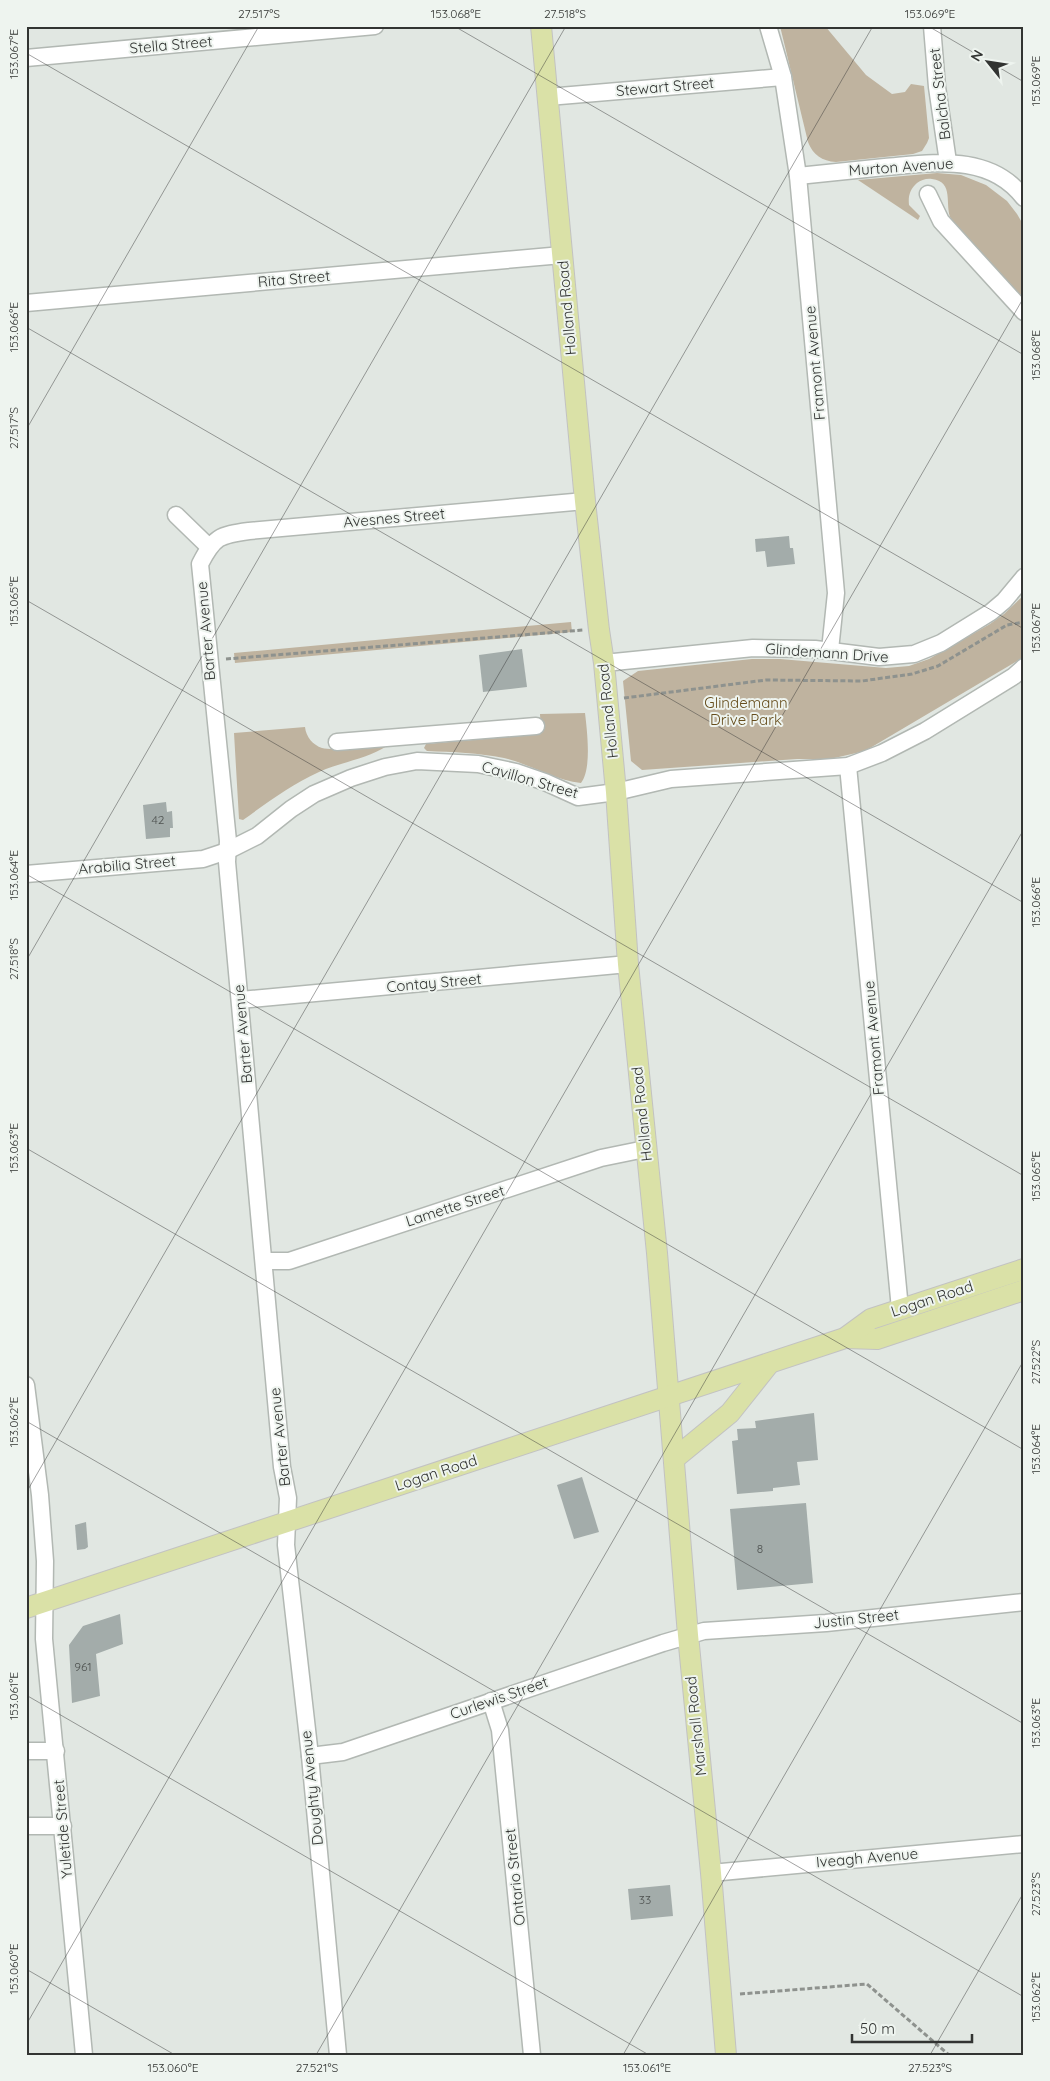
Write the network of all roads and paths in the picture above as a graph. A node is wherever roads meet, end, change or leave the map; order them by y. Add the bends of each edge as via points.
1 (375, 26) edge
2 (541, 26) edge
3 (768, 26) edge
4 (932, 26) edge
5 (26, 58) edge
6 (783, 76) junction
7 (548, 97) junction
8 (948, 162) junction
9 (798, 176) junction
10 (928, 194) dead end
11 (1022, 194) edge
12 (562, 255) junction
13 (26, 303) edge
14 (1024, 312) edge
15 (585, 501) junction
16 (176, 515) dead end
17 (208, 547) junction
18 (1024, 577) edge
19 (1024, 622) edge
20 (599, 630) junction
21 (830, 650) junction
22 (208, 661) junction
23 (604, 663) junction
24 (1020, 672) edge
25 (608, 700) junction
26 (536, 726) dead end
27 (407, 736) junction
28 (337, 742) dead end
29 (411, 762) junction
30 (848, 766) junction
31 (616, 792) junction
32 (227, 851) junction
33 (26, 874) edge
34 (628, 964) junction
35 (240, 1000) junction
36 (645, 1149) junction
37 (264, 1261) junction
38 (1024, 1269) edge
39 (1024, 1290) edge
40 (900, 1309) junction
41 (845, 1338) junction
42 (769, 1364) junction
43 (26, 1385) edge
44 (669, 1396) junction
45 (674, 1459) junction
46 (286, 1522) junction
47 (1024, 1602) edge
48 (35, 1605) edge
49 (688, 1635) junction
50 (491, 1701) junction
51 (26, 1751) edge
52 (56, 1751) junction
53 (310, 1756) junction
54 (26, 1826) edge
55 (63, 1826) junction
56 (1024, 1844) edge
57 (711, 1873) junction
58 (740, 1994) dead end
59 (84, 2055) edge
60 (338, 2055) edge
61 (532, 2055) edge
62 (726, 2055) edge
63 (949, 2055) edge

1 - 5 street, Stella Street
2 - 7 main road, Holland Road
3 - 6 street
4 - 8 street, Balcha Street
6 - 7 street, Stewart Street
6 - 9 street, Framont Avenue
7 - 12 main road, Holland Road
8 - 9 street, Murton Avenue
8 - 11 street, Murton Avenue via 991,171
9 - 21 street, Framont Avenue via 836,593
10 - 14 street, Murton Avenue via 942,221
12 - 13 street, Rita Street
12 - 15 main road, Holland Road
15 - 17 street, Avesnes Street via 223,534
15 - 20 main road, Holland Road
16 - 17 street
17 - 22 street, Barter Avenue via 200,564
18 - 21 street, Glindemann Drive via 990,612 922,652 887,658
19 - 25 path via 1007,625 938,666 912,674 862,681 771,679
20 - 22 path
20 - 23 main road, Holland Road
21 - 23 street, Glindemann Drive via 753,648
22 - 32 street, Barter Avenue
23 - 25 main road, Holland Road
24 - 30 street via 925,731
25 - 31 main road, Holland Road
26 - 27 street
27 - 28 street
27 - 29 street
29 - 31 street, Cavillon Street via 478,764 516,772 578,796
29 - 32 street, Cavillon Street via 351,778 314,794 257,836
30 - 31 street via 671,779
30 - 40 street, Framont Avenue
31 - 34 main road, Holland Road
32 - 33 street, Arabilia Street via 202,859
32 - 35 street, Barter Avenue
34 - 35 street, Contay Street
34 - 36 main road, Holland Road
35 - 37 street, Barter Avenue
36 - 37 street, Lamette Street via 600,1158 290,1261
36 - 44 main road, Holland Road
37 - 46 street, Barter Avenue via 282,1467 288,1498
38 - 40 main road, Logan Road
39 - 41 main road, Logan Road via 877,1339
40 - 41 main road, Logan Road via 871,1319
41 - 42 main road, Logan Road
42 - 44 main road, Logan Road
42 - 45 main road via 730,1413
43 - 48 street, Yuletide Street via 45,1561
44 - 45 main road, Marshall Road
44 - 46 main road, Logan Road
45 - 49 main road, Marshall Road
46 - 48 main road, Logan Road
46 - 53 street, Doughty Avenue
47 - 49 street, Justin Street
48 - 52 street, Yuletide Street via 44,1639
49 - 50 street, Curlewis Street
49 - 57 main road, Marshall Road
50 - 53 street, Curlewis Street via 343,1752
50 - 61 street, Ontario Street via 500,1730
51 - 52 street
52 - 55 street, Yuletide Street
53 - 60 street, Doughty Avenue
54 - 55 street
55 - 59 street, Yuletide Street
56 - 57 street, Iveagh Avenue
57 - 62 main road, Marshall Road
58 - 63 path via 867,1984

